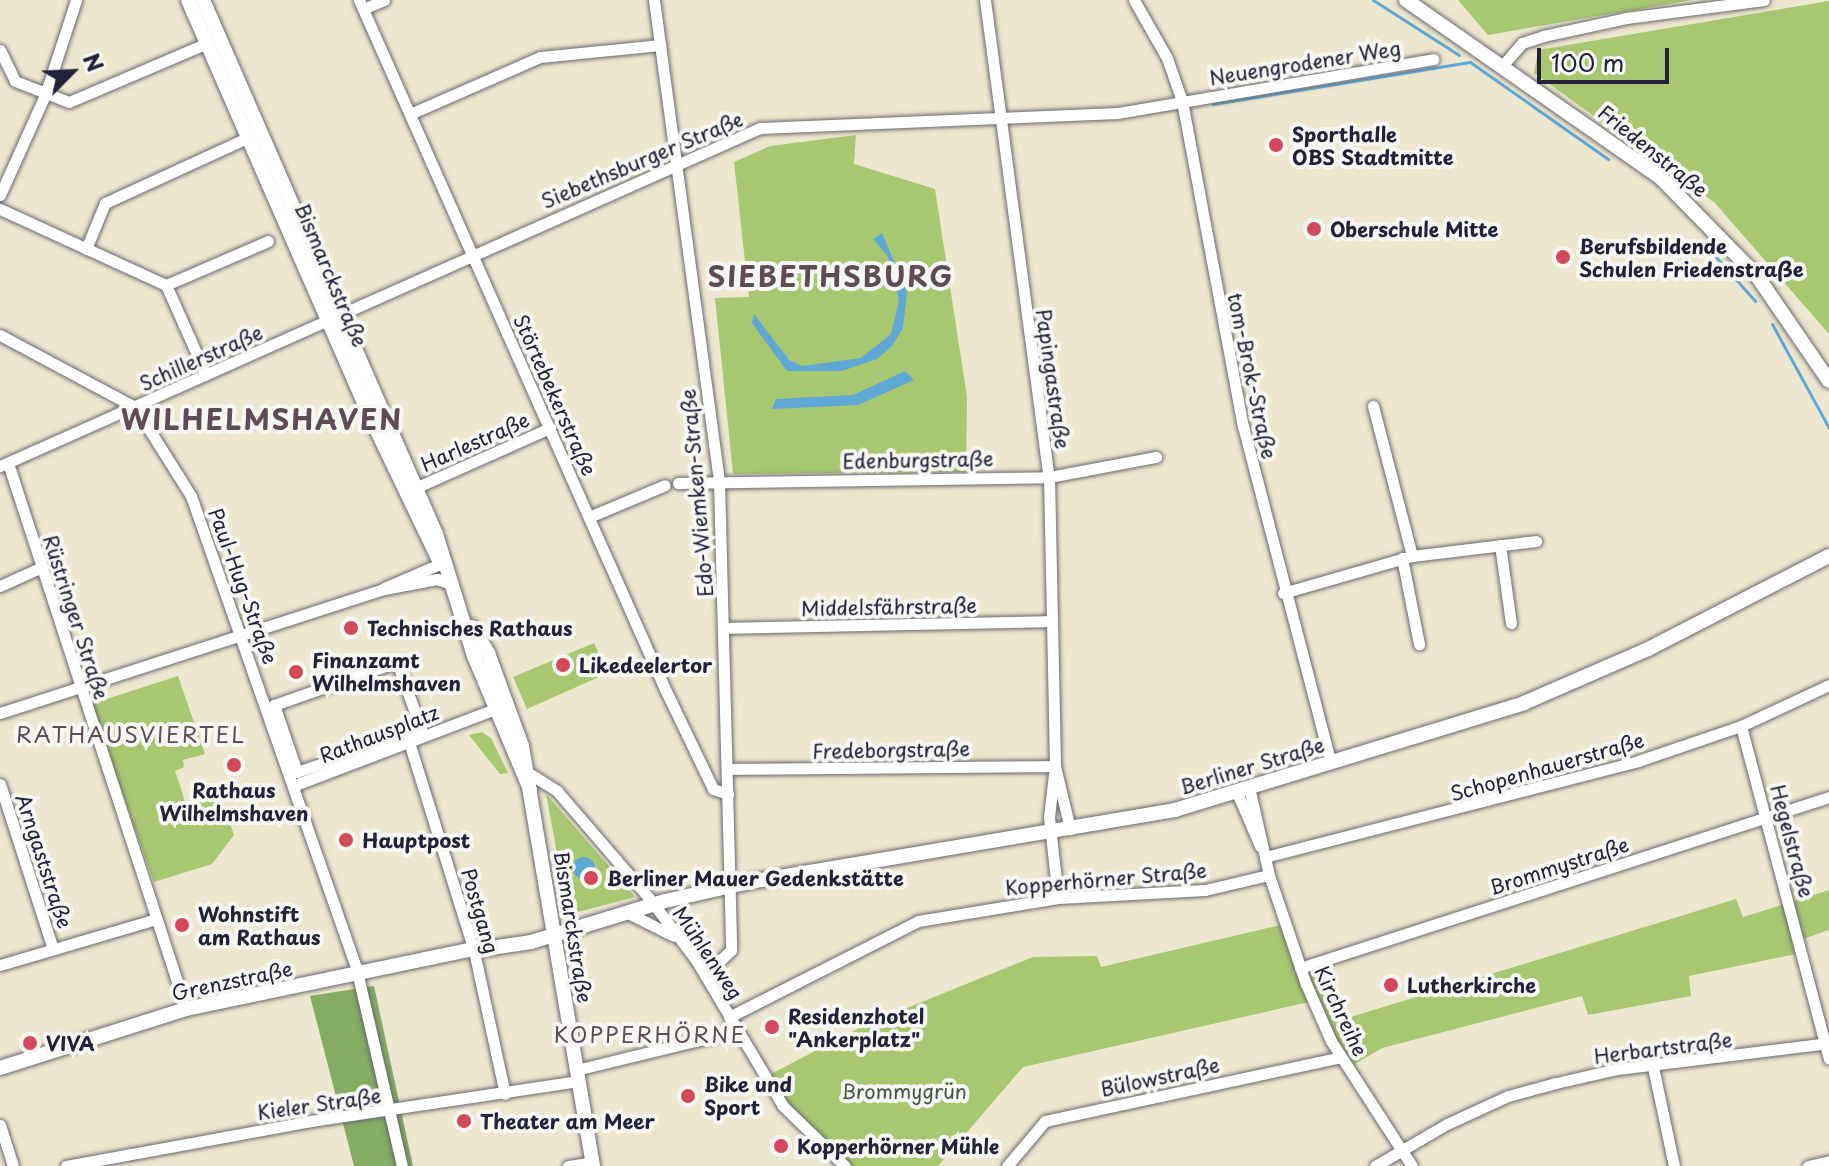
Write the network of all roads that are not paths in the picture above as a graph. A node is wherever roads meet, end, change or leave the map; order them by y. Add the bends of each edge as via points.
1 (76, 0) edge
2 (188, 0) edge
3 (203, 0) edge
4 (384, 0) edge
5 (654, 0) edge
6 (985, 0) edge
7 (1134, 0) edge
8 (1406, 0) edge
9 (1764, 0) edge
10 (361, 5) edge
11 (207, 43) junction
12 (660, 45) junction
13 (0, 50) edge
14 (1433, 59) dead end
15 (1503, 65) junction
16 (45, 95) junction
17 (1182, 101) junction
18 (410, 114) junction
19 (1000, 115) junction
20 (249, 137) junction
21 (676, 163) junction
22 (0, 195) edge
23 (0, 209) edge
24 (268, 241) dead end
25 (86, 249) junction
26 (473, 253) junction
27 (166, 285) junction
28 (333, 316) junction
29 (0, 335) edge
30 (206, 375) junction
31 (1829, 381) edge
32 (1373, 406) dead end
33 (135, 407) junction
34 (550, 428) junction
35 (1156, 457) dead end
36 (4, 464) edge
37 (1049, 477) junction
38 (719, 482) junction
39 (415, 488) junction
40 (589, 517) junction
41 (1536, 541) dead end
42 (1500, 545) junction
43 (1829, 556) edge
44 (1407, 557) junction
45 (442, 563) junction
46 (42, 567) junction
47 (451, 584) junction
48 (0, 586) edge
49 (384, 589) junction
50 (1283, 593) junction
51 (464, 615) junction
52 (1052, 621) junction
53 (1511, 623) dead end
54 (725, 628) junction
55 (242, 637) junction
56 (1419, 644) dead end
57 (397, 662) joint
58 (1829, 685) edge
59 (79, 687) junction
60 (503, 690) junction
61 (495, 709) junction
62 (0, 713) edge
63 (475, 717) junction
64 (509, 723) junction
65 (1741, 726) junction
66 (409, 742) junction
67 (1331, 763) junction
68 (1055, 766) junction
69 (728, 769) junction
70 (527, 772) junction
71 (0, 784) edge
72 (295, 785) junction
73 (1243, 788) junction
74 (530, 789) junction
75 (728, 794) junction
76 (1829, 797) edge
77 (1769, 817) junction
78 (1070, 829) junction
79 (1050, 832) junction
80 (1265, 857) junction
81 (1269, 875) junction
82 (729, 887) junction
83 (1058, 898) junction
84 (654, 904) junction
85 (628, 913) junction
86 (156, 919) junction
87 (553, 934) junction
88 (678, 939) junction
89 (53, 949) junction
90 (475, 950) junction
91 (0, 965) edge
92 (1300, 968) junction
93 (358, 975) junction
94 (705, 975) junction
95 (186, 1009) junction
96 (731, 1022) junction
97 (1827, 1044) edge
98 (1340, 1057) junction
99 (1829, 1059) edge
100 (1653, 1067) junction
101 (0, 1068) edge
102 (577, 1075) junction
103 (505, 1094) junction
104 (388, 1112) junction
105 (0, 1125) edge
106 (1401, 1153) junction
107 (1829, 1161) edge
108 (592, 1164) edge
109 (13, 1166) edge
110 (66, 1166) edge
111 (402, 1166) edge
112 (568, 1166) edge
113 (845, 1166) edge
114 (1007, 1166) edge
115 (1375, 1166) edge
116 (1412, 1166) edge
117 (1674, 1166) edge
118 (1808, 1166) edge

1 - 16 street
2 - 11 main road, Bismarckstraße
3 - 28 main road, Bismarckstraße
4 - 10 street
5 - 12 street, Edo-Wiemken-Straße
6 - 19 street, Papingastraße
7 - 17 street, tom-Brok-Straße via 1167,58
8 - 15 main road, Friedenstraße
9 - 15 street via 1626,18 1543,36 1522,43
10 - 18 street, Störtebekerstraße
11 - 16 street via 76,100
11 - 20 main road, Bismarckstraße
12 - 18 street via 540,57
12 - 21 street, Edo-Wiemken-Straße
13 - 16 street via 15,81
14 - 17 street, Neuengrodener Weg
15 - 31 main road, Friedenstraße via 1636,158 1696,210 1781,307
16 - 22 street
17 - 19 street, Siebethsburger Straße via 1118,113
17 - 50 street, tom-Brok-Straße via 1220,319
18 - 26 street, Störtebekerstraße
19 - 21 street, Siebethsburger Straße via 760,128
19 - 37 street, Papingastraße
20 - 25 street via 105,203
20 - 28 main road, Bismarckstraße
21 - 26 street, Siebethsburger Straße
21 - 38 street, Edo-Wiemken-Straße
23 - 25 street
24 - 27 street
25 - 27 street
26 - 28 street, Siebethsburger Straße
26 - 34 street, Störtebekerstraße
27 - 30 street
28 - 30 street, Schillerstraße
28 - 39 main road, Bismarckstraße
28 - 45 main road, Bismarckstraße via 425,538
29 - 33 street, Paul-Hug-Straße
30 - 33 street, Schillerstraße
32 - 44 street
33 - 36 street, Schillerstraße
33 - 55 street, Paul-Hug-Straße via 191,496
34 - 39 street, Harlestraße
34 - 40 street, Störtebekerstraße
35 - 37 street, Edenburgstraße
36 - 46 street, Rüstringer Straße
37 - 38 street, Edenburgstraße
37 - 52 street, Papingastraße
38 - 40 street, Edenburgstraße via 671,484
38 - 54 street, Edo-Wiemken-Straße
39 - 45 main road, Bismarckstraße
40 - 75 street, Störtebekerstraße via 713,789
41 - 42 street
42 - 44 street
42 - 53 street
43 - 67 main road, Berliner Straße via 1590,676 1489,715
44 - 50 street
44 - 56 street
45 - 47 main road, Bismarckstraße
45 - 49 street
46 - 48 street
46 - 59 street, Rüstringer Straße
47 - 49 street via 437,579
47 - 51 main road, Bismarckstraße
49 - 55 street
50 - 67 street, tom-Brok-Straße
51 - 60 main road, Bismarckstraße
51 - 61 main road, Bismarckstraße
52 - 54 street, Middelsfährstraße
52 - 68 street, Papingastraße
54 - 69 street, Edo-Wiemken-Straße
55 - 59 street
55 - 72 street, Paul-Hug-Straße
57 - 57 street, Rathausplatz via 421,729 297,772 274,705
58 - 65 street, Schopenhauerstraße
59 - 62 street
59 - 86 street, Rüstringer Straße
60 - 61 street
60 - 64 main road, Bismarckstraße
61 - 63 street, Rathausplatz
61 - 64 main road, Bismarckstraße
63 - 64 street
63 - 66 street, Rathausplatz
64 - 70 main road, Bismarckstraße
64 - 74 main road, Bismarckstraße
65 - 77 street, Hegelstraße
65 - 80 street, Schopenhauerstraße via 1556,785
66 - 72 street, Rathausplatz
66 - 90 street, Postgang
67 - 73 main road, Berliner Straße
68 - 69 street, Fredeborgstraße
68 - 78 street, Papingastraße
68 - 79 street, Papingastraße
69 - 75 street, Edo-Wiemken-Straße
70 - 74 main road, Bismarckstraße
70 - 84 street, Mühlenweg via 557,791
71 - 89 street, Arngaststraße
72 - 93 street, Paul-Hug-Straße
73 - 78 main road, Berliner Straße via 1175,810
73 - 80 street, Kirchreihe
74 - 87 main road, Bismarckstraße
75 - 82 street, Edo-Wiemken-Straße
76 - 77 street, Brommystraße
77 - 92 street, Brommystraße
77 - 97 street, Hegelstraße
78 - 79 main road, Berliner Straße
79 - 82 main road, Berliner Straße
79 - 83 street, Papingastraße
80 - 81 street, Kirchreihe
81 - 83 street, Kopperhörner Straße via 1205,890
81 - 92 street, Kirchreihe
82 - 84 main road, Berliner Straße
82 - 94 street, Edo-Wiemken-Straße via 731,950
83 - 96 street, Kopperhörner Straße via 918,921
84 - 85 main road, Berliner Straße
84 - 88 street, Mühlenweg
85 - 87 main road, Grenzstraße
85 - 88 street
86 - 89 street
86 - 95 street, Rüstringer Straße
87 - 90 main road, Grenzstraße via 529,934
87 - 102 main road, Bismarckstraße
88 - 94 street, Mühlenweg
89 - 91 street
90 - 93 main road, Grenzstraße
90 - 103 street, Postgang
92 - 98 street, Kirchreihe
93 - 95 main road, Grenzstraße
93 - 104 street, Paul-Hug-Straße
94 - 96 street, Mühlenweg
95 - 101 main road, Grenzstraße
96 - 102 street, Kopperhörner Straße via 716,1036
96 - 113 street, Mühlenweg via 783,1106
97 - 99 street, Hegelstraße
97 - 100 street, Herbartstraße
98 - 106 street, Kirchreihe
98 - 114 street, Bülowstraße via 1045,1121
100 - 106 street, Herbartstraße via 1617,1069 1508,1096
100 - 117 street
102 - 103 street, Kieler Straße
102 - 108 main road, Bismarckstraße
103 - 104 street, Kieler Straße
104 - 110 street, Kieler Straße
104 - 111 street, Paul-Hug-Straße
105 - 109 street
106 - 115 street, Herbartstraße
106 - 116 street, Kirchreihe
107 - 118 street
108 - 112 street

